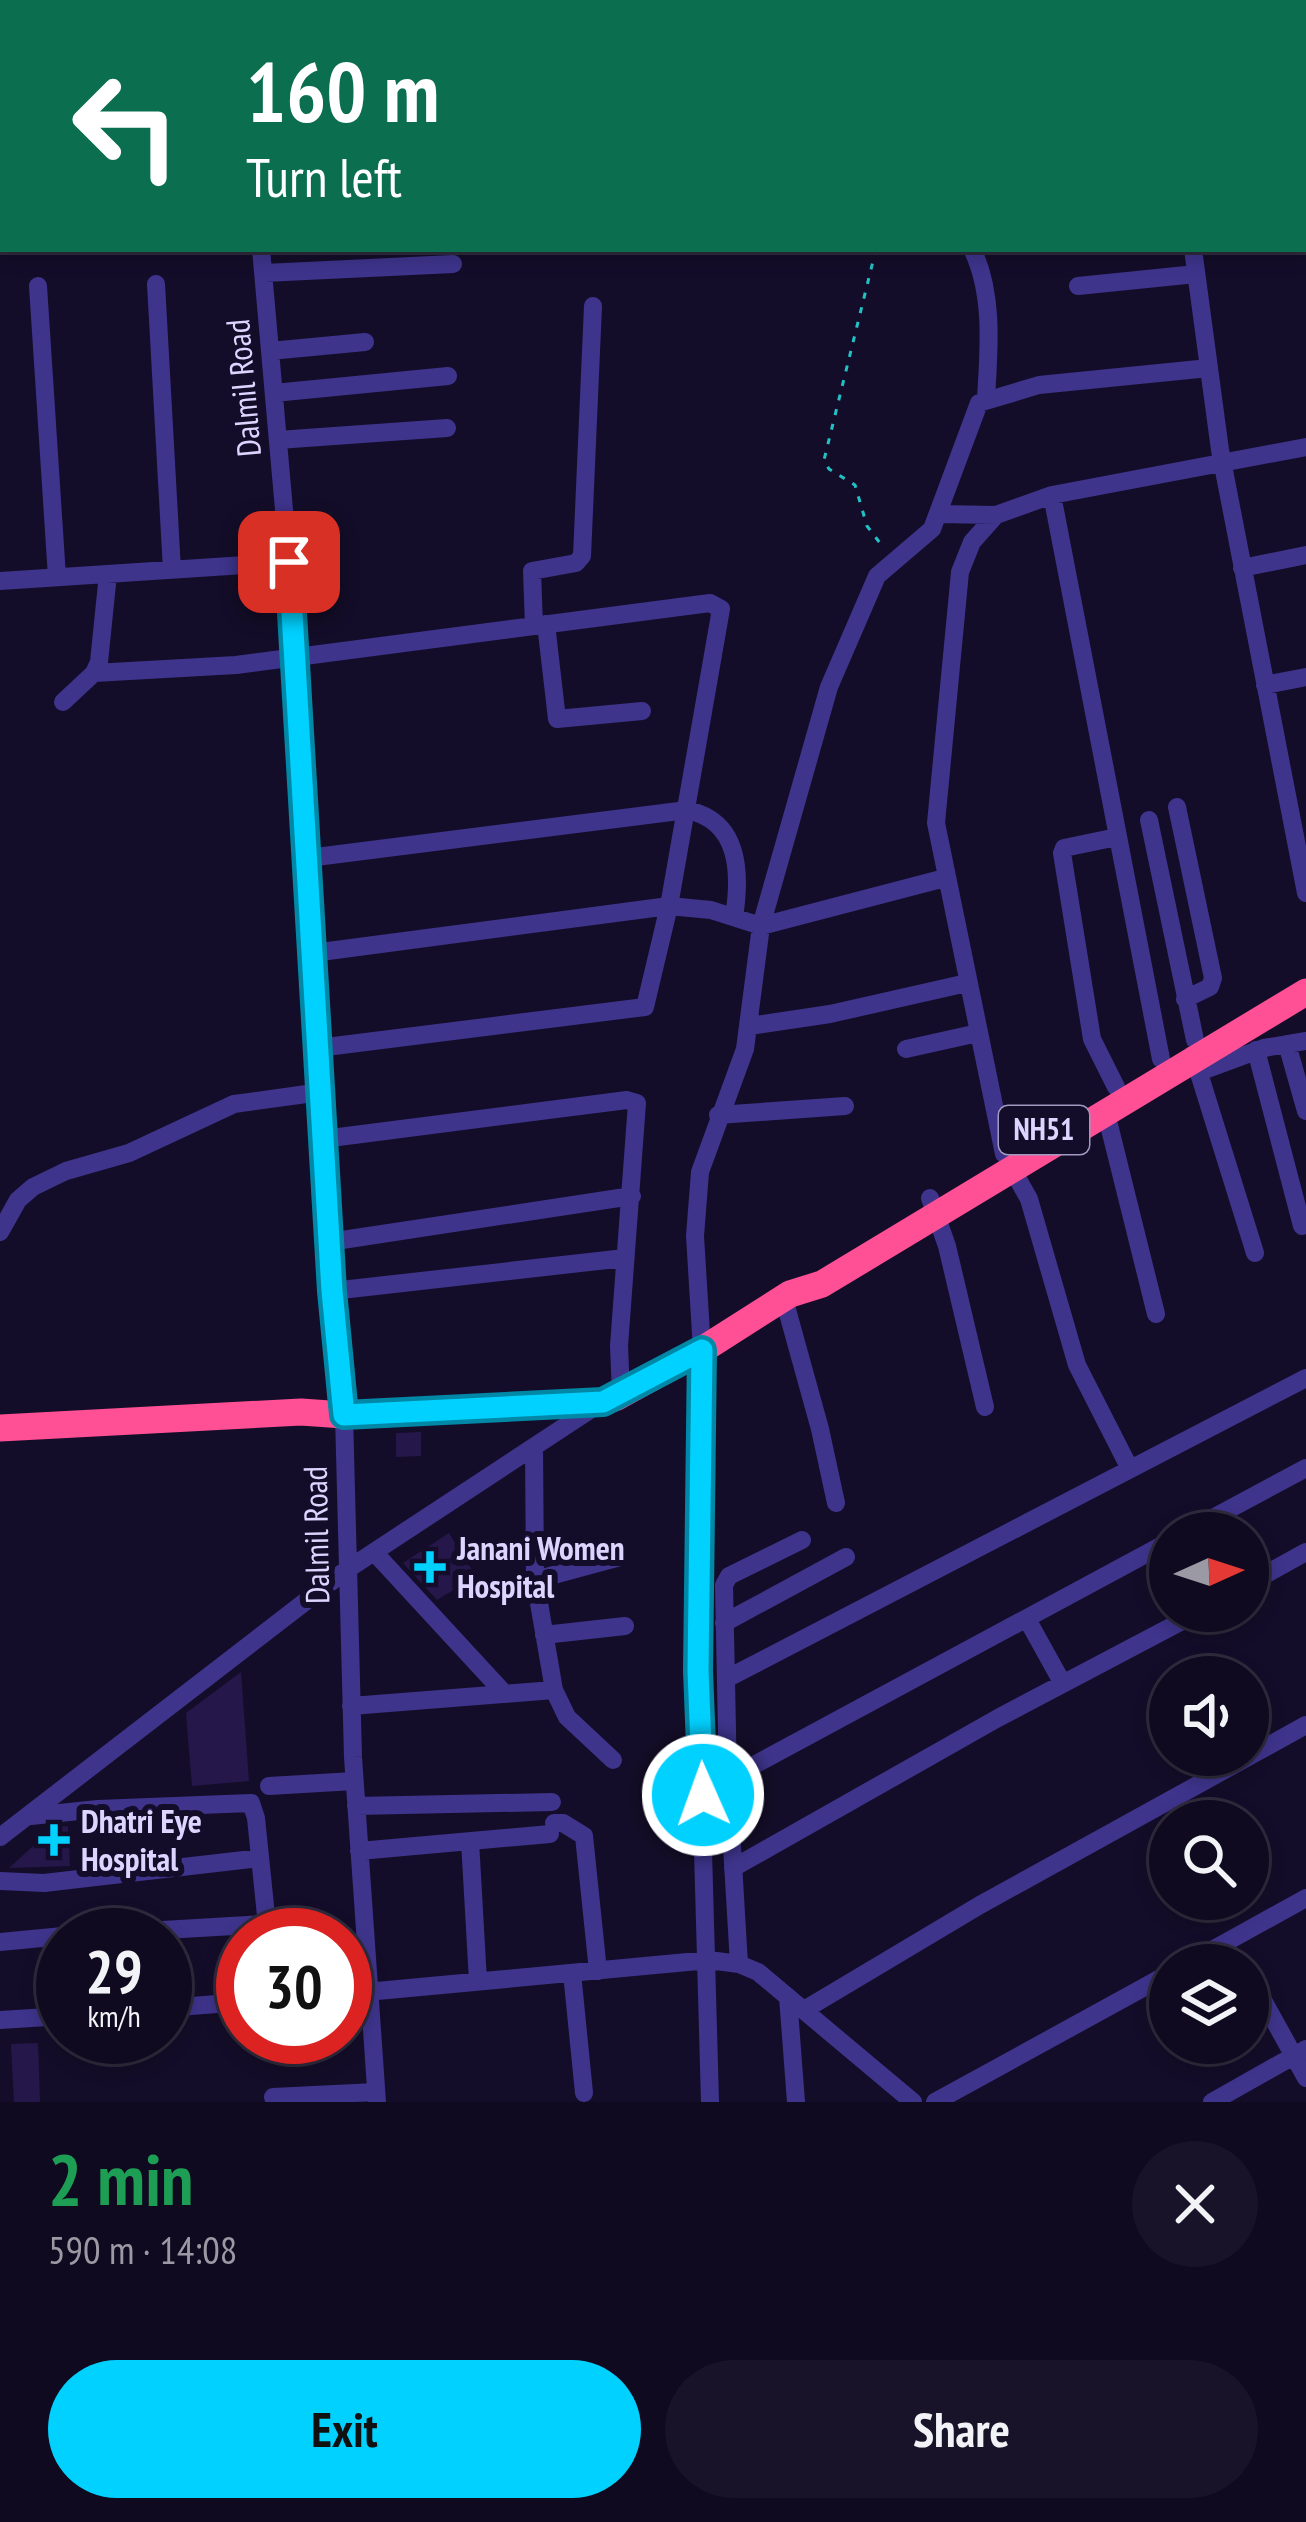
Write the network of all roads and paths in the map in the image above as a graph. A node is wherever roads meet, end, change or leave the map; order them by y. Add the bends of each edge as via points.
1 (261, 252) edge
2 (875, 252) edge
3 (973, 252) edge
4 (1193, 252) edge
5 (453, 264) dead end
6 (264, 273) junction
7 (1196, 274) junction
8 (156, 284) dead end
9 (38, 286) dead end
10 (1078, 286) dead end
11 (593, 306) dead end
12 (365, 342) dead end
13 (270, 351) junction
14 (1208, 368) junction
15 (448, 376) dead end
16 (274, 393) junction
17 (986, 398) junction
18 (447, 428) dead end
19 (278, 440) junction
20 (1306, 447) edge
21 (1222, 463) junction
22 (1052, 496) junction
23 (939, 514) junction
24 (996, 515) junction
25 (1306, 555) edge
26 (893, 558) junction
27 (289, 562) junction
28 (1242, 568) junction
29 (172, 570) junction
30 (108, 574) junction
31 (57, 578) junction
32 (0, 581) edge
33 (540, 625) junction
34 (297, 658) junction
35 (94, 673) junction
36 (1306, 677) edge
37 (1265, 685) junction
38 (63, 702) dead end
39 (642, 711) dead end
40 (1178, 807) dead end
41 (687, 810) junction
42 (1149, 820) dead end
43 (1118, 837) junction
44 (308, 859) junction
45 (945, 878) junction
46 (1306, 893) edge
47 (668, 906) junction
48 (734, 916) junction
49 (761, 926) junction
50 (313, 953) junction
51 (1306, 975) edge
52 (968, 983) junction
53 (1306, 992) edge
54 (1185, 999) junction
55 (749, 1026) junction
56 (978, 1033) junction
57 (1296, 1043) edge
58 (318, 1048) junction
59 (906, 1049) dead end
60 (1256, 1050) junction
61 (1194, 1053) junction
62 (1161, 1060) junction
63 (321, 1092) junction
64 (1111, 1100) junction
65 (845, 1106) dead end
66 (1306, 1111) edge
67 (718, 1115) junction
68 (323, 1139) junction
69 (1008, 1162) junction
70 (632, 1196) junction
71 (934, 1206) junction
72 (1302, 1226) dead end
73 (0, 1232) edge
74 (329, 1242) junction
75 (1255, 1253) dead end
76 (625, 1258) junction
77 (332, 1291) junction
78 (787, 1296) junction
79 (1156, 1314) dead end
80 (702, 1350) junction
81 (1306, 1378) edge
82 (612, 1398) junction
83 (985, 1407) dead end
84 (344, 1415) junction
85 (2, 1436) edge
86 (534, 1447) junction
87 (1130, 1468) junction
88 (1306, 1468) edge
89 (836, 1503) dead end
90 (1224, 1512) edge
91 (802, 1540) dead end
92 (374, 1552) junction
93 (1149, 1552) edge
94 (1306, 1552) edge
95 (620, 1557) dead end
96 (846, 1557) dead end
97 (345, 1571) junction
98 (1269, 1573) edge
99 (535, 1580) junction
100 (1027, 1619) junction
101 (724, 1623) junction
102 (625, 1626) dead end
103 (1161, 1632) edge
104 (544, 1635) junction
105 (726, 1679) junction
106 (1063, 1684) junction
107 (554, 1690) junction
108 (505, 1694) junction
109 (351, 1706) junction
110 (1306, 1725) edge
111 (613, 1760) dead end
112 (728, 1780) junction
113 (355, 1781) junction
114 (269, 1786) dead end
115 (552, 1802) dead end
116 (356, 1806) junction
117 (26, 1816) junction
118 (0, 1837) edge
119 (470, 1841) junction
120 (359, 1851) junction
121 (260, 1858) junction
122 (733, 1868) junction
123 (0, 1881) edge
124 (1306, 1898) edge
125 (265, 1908) edge
126 (363, 1908) edge
127 (36, 1939) edge
128 (1230, 1940) junction
129 (0, 1942) edge
130 (1223, 1944) edge
131 (1232, 1944) edge
132 (709, 1960) junction
133 (739, 1964) junction
134 (598, 1970) junction
135 (572, 1973) junction
136 (478, 1982) junction
137 (1149, 1985) edge
138 (372, 1992) edge
139 (788, 1997) junction
140 (1269, 2005) edge
141 (804, 2011) junction
142 (36, 2017) edge
143 (0, 2020) edge
144 (372, 2037) edge
145 (1300, 2053) edge
146 (1306, 2078) edge
147 (584, 2093) dead end
148 (273, 2097) dead end
149 (376, 2097) edge
150 (710, 2102) edge
151 (796, 2102) edge
152 (913, 2102) edge
153 (935, 2102) edge
154 (1212, 2102) edge

1 - 6 street, Dalmil Road
2 - 26 path via 824,460 855,484 867,526
3 - 17 street via 986,307
4 - 7 street
5 - 6 street
6 - 13 street, Dalmil Road
7 - 10 street
7 - 14 street
8 - 29 street
9 - 31 street
11 - 33 street via 581,560 532,571
12 - 13 street
13 - 16 street, Dalmil Road
14 - 17 street
14 - 21 street
15 - 16 street
16 - 19 street, Dalmil Road
17 - 23 street via 973,412
18 - 19 street
19 - 27 street, Dalmil Road
20 - 21 street
21 - 22 street
21 - 28 street
22 - 24 street
22 - 43 street
23 - 24 street
23 - 26 street via 921,541
24 - 45 street via 960,572 936,823
25 - 28 street
26 - 49 street via 870,588 830,687
27 - 29 street
27 - 34 street, Dalmil Road
28 - 37 street
29 - 30 street
30 - 31 street
30 - 35 street
31 - 32 street
33 - 34 street
33 - 39 street via 557,719
33 - 41 street via 717,604 722,620
34 - 35 street
34 - 44 street, Dalmil Road
35 - 38 street
36 - 37 street
37 - 46 street
40 - 54 street via 1213,978
41 - 44 street
41 - 47 street
41 - 48 street via 731,840 739,884
42 - 54 street
43 - 62 street
43 - 64 street via 1062,853 1092,1039
44 - 50 street, Dalmil Road
45 - 49 street
45 - 52 street
47 - 48 street
47 - 50 street
47 - 58 street via 645,1007
48 - 49 street
49 - 55 street
50 - 58 street, Dalmil Road
51 - 61 highway, NH51
52 - 55 street
52 - 56 street
53 - 61 highway, NH51
54 - 61 street
55 - 67 street
56 - 59 street
56 - 69 street
57 - 60 street
57 - 66 street
58 - 63 street, Dalmil Road
60 - 61 street
60 - 72 street
61 - 62 highway, NH51
61 - 64 highway, NH51
61 - 75 street
62 - 64 highway, NH51
63 - 68 street, Dalmil Road
63 - 73 street via 234,1104 129,1153 66,1171 33,1187
64 - 69 highway, NH51
64 - 79 street
65 - 67 street
67 - 80 street via 696,1198
68 - 70 street via 633,1100
68 - 74 street, Dalmil Road
69 - 71 highway, NH51
69 - 87 street via 1029,1199 1077,1365
70 - 74 street
70 - 76 street
71 - 78 highway, NH51 via 822,1284
71 - 83 street
74 - 77 street, Dalmil Road
76 - 77 street
76 - 82 street
77 - 84 street, Dalmil Road
78 - 80 highway, NH51
78 - 89 street
80 - 82 highway, NH51
80 - 132 street via 698,1671
81 - 87 street
82 - 84 highway, NH51
82 - 86 street
84 - 85 highway, NH51
84 - 97 street, Dalmil Road
86 - 92 street
86 - 99 street
87 - 105 street
88 - 90 street
91 - 101 street via 729,1576
92 - 97 street
92 - 108 street
93 - 100 street
94 - 98 street
95 - 99 street
96 - 101 street
97 - 109 street, Dalmil Road
97 - 117 street
99 - 104 street
100 - 106 street
100 - 112 street
101 - 105 street
102 - 104 street
103 - 106 street
104 - 107 street
105 - 112 street
106 - 122 street
107 - 108 street
107 - 111 street via 566,1717
108 - 109 street
109 - 113 street, Dalmil Road
110 - 141 street
112 - 122 street
113 - 114 street
113 - 116 street, Dalmil Road
115 - 116 street
116 - 120 street, Dalmil Road
117 - 118 street
117 - 121 street via 245,1802 254,1809
119 - 120 street
119 - 134 street via 563,1823 584,1836
119 - 136 street
120 - 126 street, Dalmil Road
121 - 123 street
121 - 125 street
122 - 133 street
124 - 128 street
127 - 129 street
128 - 130 street
128 - 131 street
132 - 133 street
132 - 134 street
132 - 150 street
133 - 139 street
134 - 135 street
135 - 136 street
135 - 147 street
136 - 138 street
137 - 153 street
139 - 141 street
139 - 151 street
140 - 145 street
141 - 152 street
142 - 143 street
144 - 149 street, Dalmil Road
145 - 146 street
145 - 154 street
148 - 149 street

